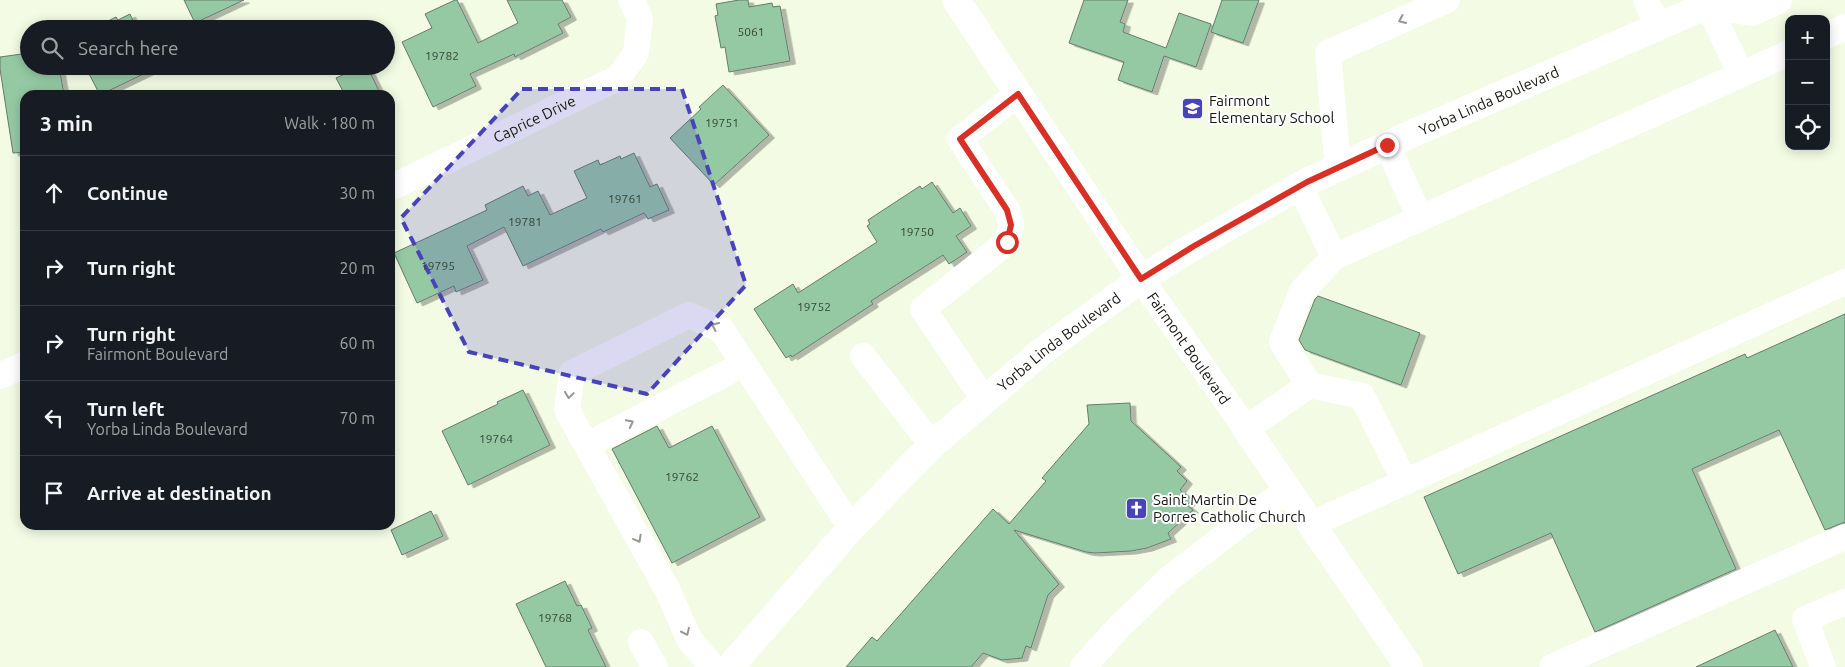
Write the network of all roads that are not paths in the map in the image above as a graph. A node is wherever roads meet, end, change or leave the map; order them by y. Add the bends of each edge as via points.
1 (956, 0) edge
2 (1446, 0) edge
3 (1646, 0) edge
4 (1778, 0) edge
5 (1710, 2) edge
6 (636, 9) edge
7 (1658, 27) junction
8 (1845, 27) edge
9 (1830, 34) edge
10 (1785, 55) edge
11 (1741, 74) junction
12 (1018, 94) junction
13 (1387, 145) junction
14 (1338, 168) junction
15 (395, 186) edge
16 (1300, 186) junction
17 (1420, 218) junction
18 (1334, 257) junction
19 (1141, 279) junction
20 (1845, 282) edge
21 (863, 356) dead end
22 (744, 364) junction
23 (20, 366) edge
24 (0, 376) edge
25 (1309, 385) junction
26 (985, 401) junction
27 (1246, 429) junction
28 (587, 445) junction
29 (932, 445) junction
30 (1405, 482) junction
31 (1288, 490) junction
32 (1312, 524) junction
33 (852, 527) junction
34 (1845, 537) edge
35 (1845, 602) edge
36 (641, 642) dead end
37 (655, 667) edge
38 (713, 667) edge
39 (730, 667) edge
40 (1083, 667) edge
41 (1409, 667) edge
42 (1552, 667) edge
43 (1823, 667) edge

1 - 12 main road, Fairmont Boulevard
2 -> 14 street via 1328,53
3 - 7 street
4 - 5 main road via 1752,12
5 - 7 main road, Yorba Linda Boulevard
5 - 11 street
6 - 15 street, Caprice Drive via 636,53 618,78
7 - 13 main road, Yorba Linda Boulevard
8 - 9 street
10 - 11 street
11 - 17 street
12 - 19 main road, Fairmont Boulevard
12 - 26 street via 960,139 1007,210 1011,225 1007,242 923,309
13 - 14 main road, Yorba Linda Boulevard
13 - 17 street
14 - 16 main road, Yorba Linda Boulevard
16 - 18 street
16 - 19 main road, Yorba Linda Boulevard
17 - 18 street
18 - 25 street via 1302,291 1282,342
19 - 26 main road, Yorba Linda Boulevard via 1041,352
19 - 27 street, Fairmont Boulevard
20 - 30 street
21 - 29 street
28 -> 22 street
22 -> 28 street via 722,330 688,315 572,373 567,410
22 - 33 street
23 - 24 street
25 - 27 street
25 - 30 street via 1362,396
26 - 29 main road, Yorba Linda Boulevard
27 - 31 main road, Fairmont Boulevard
28 -> 38 street via 668,592 689,640
29 - 33 main road, Yorba Linda Boulevard
30 - 32 street
31 - 32 main road, Fairmont Boulevard
31 - 40 street via 1170,578
32 - 41 main road, Fairmont Boulevard
33 - 39 main road, Yorba Linda Boulevard
34 - 42 street
35 - 43 street via 1805,619
36 - 37 street

